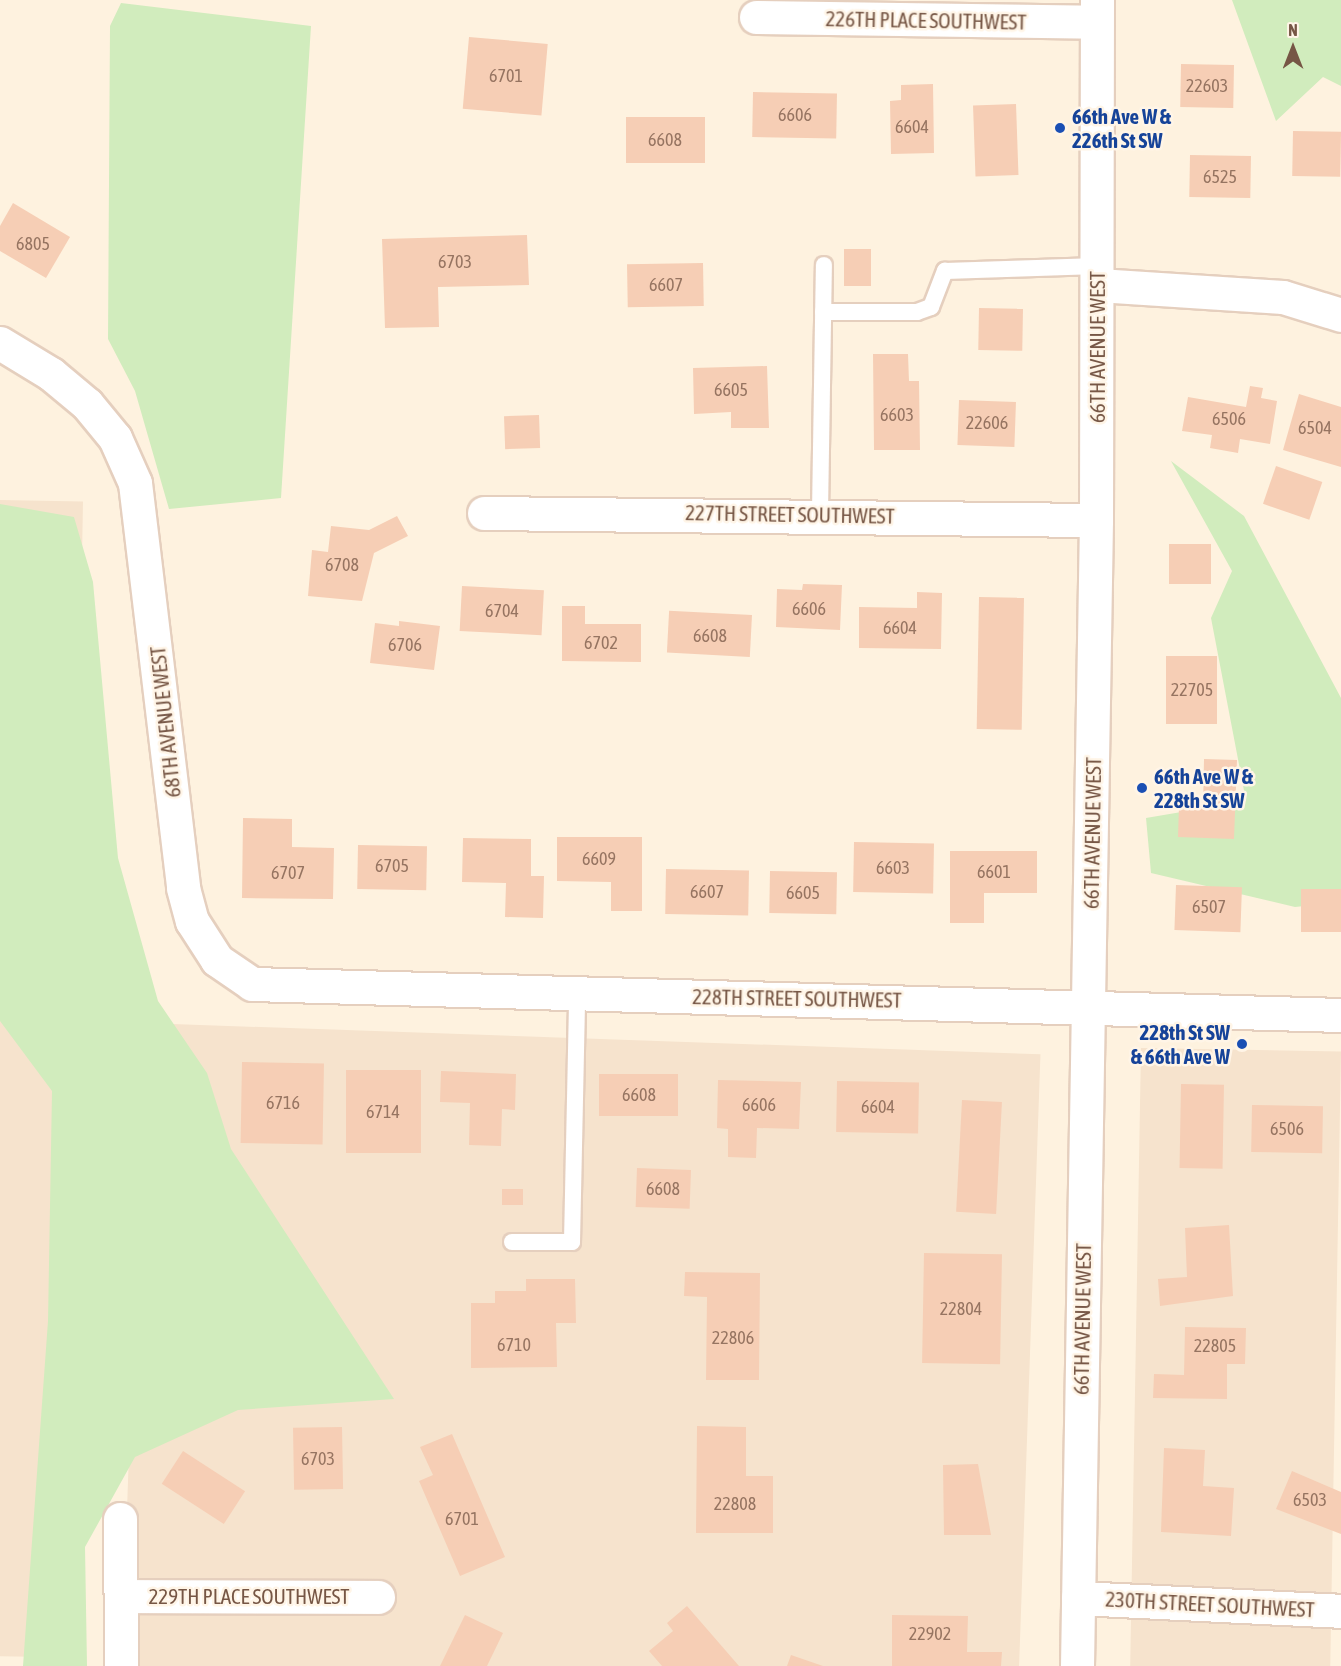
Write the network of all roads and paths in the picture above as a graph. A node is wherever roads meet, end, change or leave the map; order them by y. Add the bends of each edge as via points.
1 (1097, 11) edge
2 (756, 17) dead end
3 (824, 265) dead end
4 (1098, 276) junction
5 (823, 312) junction
6 (1341, 315) edge
7 (0, 343) edge
8 (484, 513) dead end
9 (820, 513) junction
10 (1096, 520) junction
11 (252, 984) joint
12 (577, 993) junction
13 (1088, 1004) junction
14 (1341, 1015) edge
15 (512, 1242) dead end
16 (120, 1519) dead end
17 (121, 1596) junction
18 (378, 1597) dead end
19 (1078, 1598) junction
20 (1341, 1611) edge
21 (121, 1666) edge
22 (1077, 1666) edge

1 - 2 street, 226TH PLACE SOUTHWEST
1 - 4 street, 66TH AVENUE WEST
3 - 5 lane
4 - 5 lane via 945,271 931,307 917,312
4 - 6 street via 1283,297
4 - 10 street, 66TH AVENUE WEST
5 - 9 lane
7 - 11 street, 68TH AVENUE WEST via 51,374 114,438 135,483 183,888 192,921 217,960
8 - 9 street, 227TH STREET SOUTHWEST
9 - 10 street, 227TH STREET SOUTHWEST
10 - 13 street, 66TH AVENUE WEST
11 - 12 street, 228TH STREET SOUTHWEST
12 - 13 street, 228TH STREET SOUTHWEST
12 - 15 lane via 572,1242
13 - 14 street, 228TH STREET SOUTHWEST
13 - 19 street, 66TH AVENUE WEST
16 - 17 street
17 - 18 street, 229TH PLACE SOUTHWEST
17 - 21 street
19 - 20 street, 230TH STREET SOUTHWEST
19 - 22 street, 66TH AVENUE WEST

